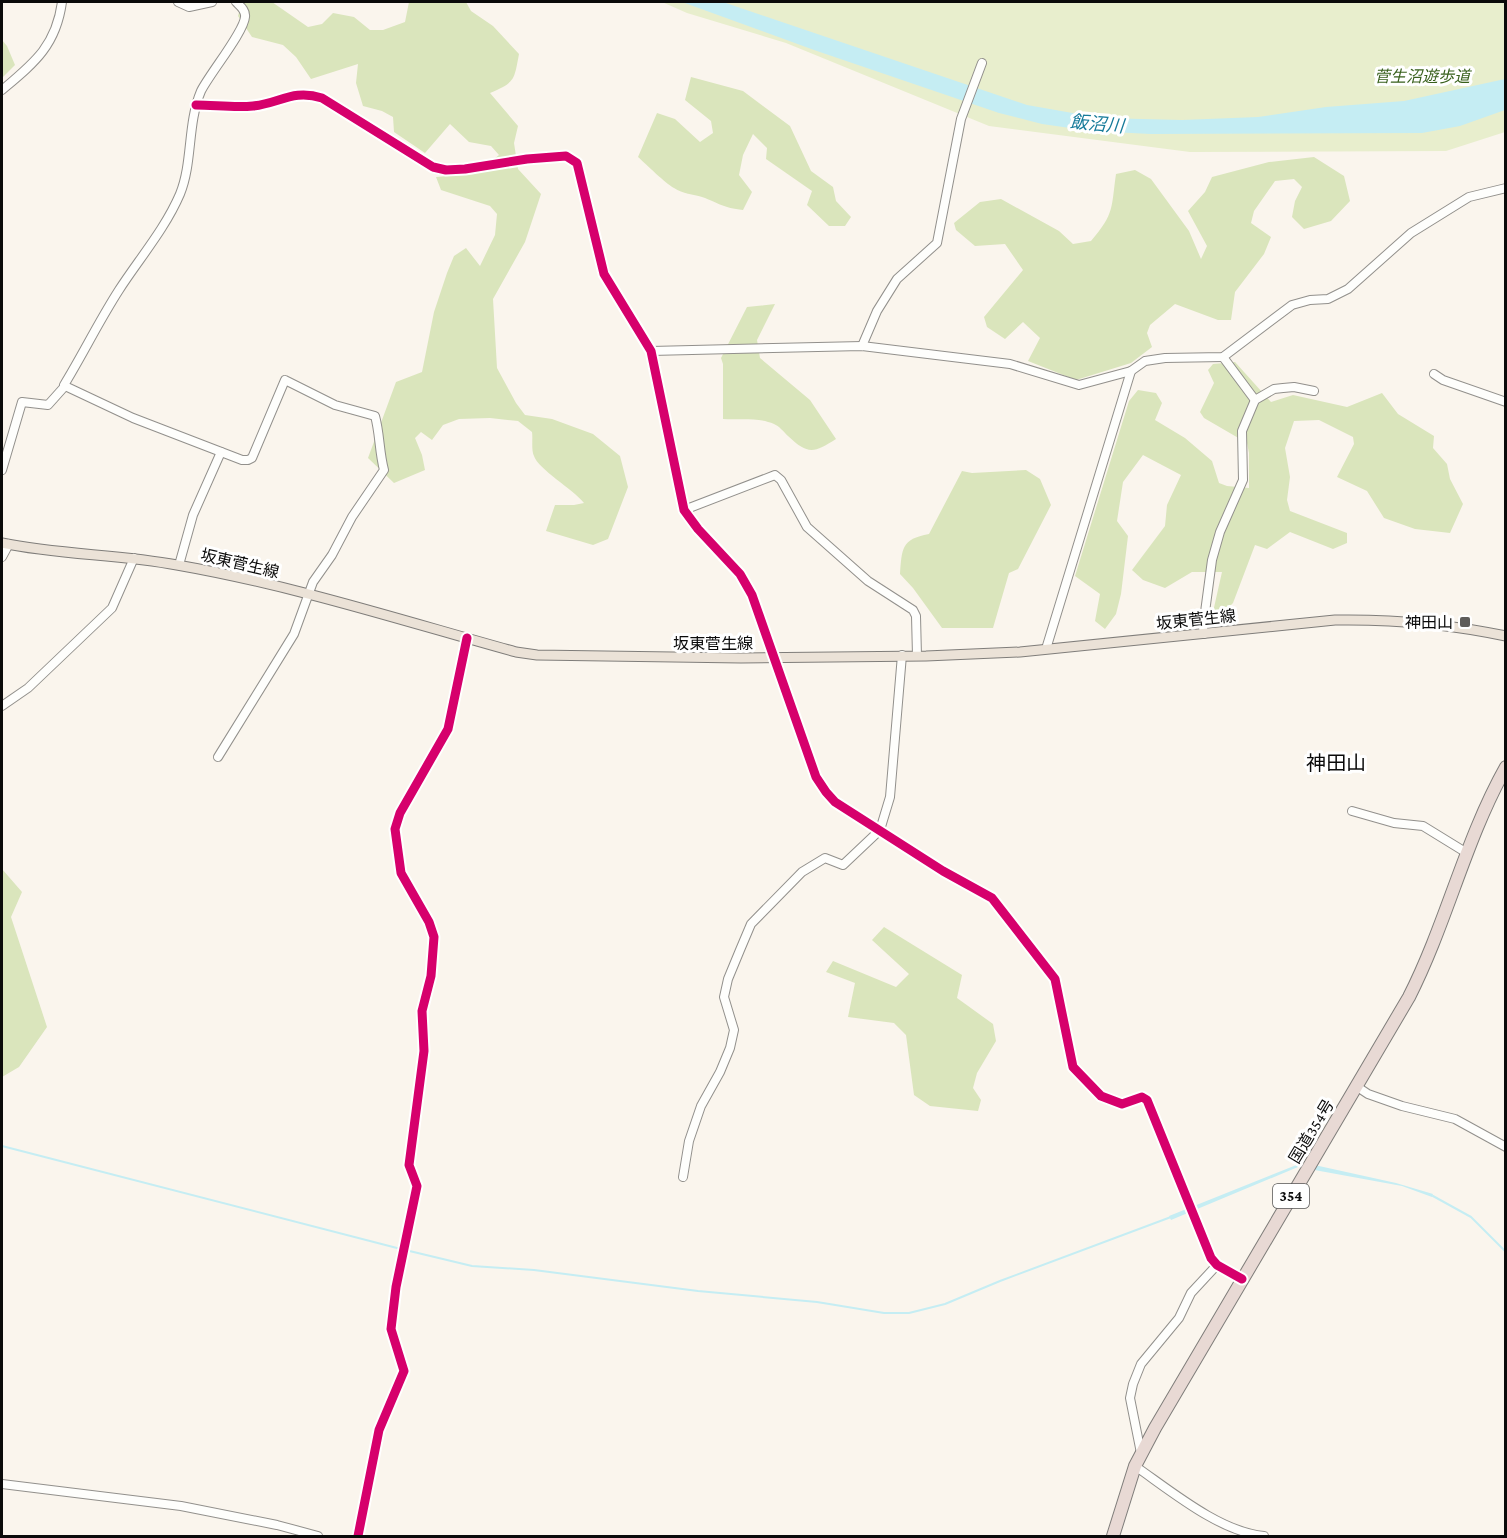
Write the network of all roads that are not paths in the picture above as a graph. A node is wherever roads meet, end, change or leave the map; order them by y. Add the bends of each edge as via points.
1 (62, 2) edge
2 (178, 2) edge
3 (212, 2) edge
4 (236, 2) edge
5 (981, 65) dead end
6 (2, 90) edge
7 (196, 105) junction
8 (1506, 188) edge
9 (862, 346) junction
10 (651, 351) junction
11 (1223, 357) junction
12 (1131, 371) junction
13 (1434, 374) dead end
14 (65, 386) junction
15 (1314, 391) dead end
16 (1255, 400) junction
17 (1506, 402) edge
18 (221, 452) junction
19 (2, 470) edge
20 (684, 510) junction
21 (5, 543) edge
22 (2, 557) edge
23 (134, 558) junction
24 (179, 565) junction
25 (309, 595) junction
26 (1204, 634) junction
27 (1506, 636) edge
28 (466, 638) junction
29 (1046, 649) junction
30 (902, 655) junction
31 (917, 656) junction
32 (773, 657) junction
33 (2, 706) edge
34 (218, 757) dead end
35 (1506, 766) edge
36 (1352, 811) dead end
37 (880, 830) junction
38 (1467, 854) junction
39 (1356, 1086) junction
40 (1506, 1147) edge
41 (683, 1177) dead end
42 (1217, 1265) junction
43 (1242, 1279) junction
44 (1141, 1453) junction
45 (1134, 1466) junction
46 (2, 1484) edge
47 (318, 1536) edge
48 (358, 1536) edge
49 (1113, 1536) edge
50 (1264, 1536) edge

1 - 6 street via 59,22 39,58
2 - 3 street via 189,6
4 - 7 street via 245,18
5 - 9 street via 961,119 937,243 897,279
7 - 10 street via 256,106 308,94 322,98 433,167 446,170 566,156 578,163 604,274
7 - 14 street via 180,194 118,291
8 - 11 street via 1469,197 1411,233 1348,289 1329,299 1292,304
9 - 10 street
9 - 12 street via 1010,364 1079,385
10 - 20 street
11 - 12 street via 1145,361
11 - 16 street
12 - 29 street
13 - 17 street
14 - 18 street
14 - 19 street via 48,405 22,402
15 - 16 street via 1274,389
16 - 26 street via 1242,431 1243,480 1212,560
18 - 24 street via 194,514
18 - 25 street via 242,460 252,458 285,380 335,405 375,416 384,470 352,517
20 - 31 street via 775,475 807,527 868,581 913,609
20 - 32 street via 741,574
21 - 22 street
21 - 23 main road, 坂東菅生線
23 - 24 main road, 坂東菅生線
23 - 33 street via 112,608 28,688
24 - 25 main road, 坂東菅生線
25 - 28 main road, 坂東菅生線
25 - 34 street via 294,634
26 - 27 main road, 坂東菅生線 via 1372,619
26 - 29 main road, 坂東菅生線
28 - 32 main road, 坂東菅生線 via 537,655
28 - 48 street via 448,729 394,829 401,873 434,937 431,976 422,1011 424,1051 409,1165 417,1186 391,1329 404,1371 379,1430
29 - 31 main road, 坂東菅生線
30 - 31 main road, 坂東菅生線
30 - 32 main road, 坂東菅生線
30 - 37 street via 890,797
32 - 37 street via 816,777 835,802
35 - 38 highway, 国道354号 / 354
36 - 38 street via 1394,823 1423,826
37 - 41 street via 843,865 825,858 802,872 751,924 724,998 734,1030 730,1048 701,1106 688,1142
37 - 42 street via 992,898 1055,979 1072,1067 1101,1096 1122,1104 1142,1097 1147,1100
38 - 39 highway, 国道354号 / 354 via 1420,976
39 - 40 street via 1402,1106 1455,1119
39 - 43 highway, 国道354号 / 354
42 - 43 street
42 - 44 street via 1191,1293 1179,1317 1141,1364 1130,1398
43 - 44 highway, 国道354号 / 354
44 - 45 highway, 国道354号 / 354
45 - 49 highway, 国道354号 / 354
45 - 50 street via 1201,1512 1249,1535
46 - 47 street via 181,1506

